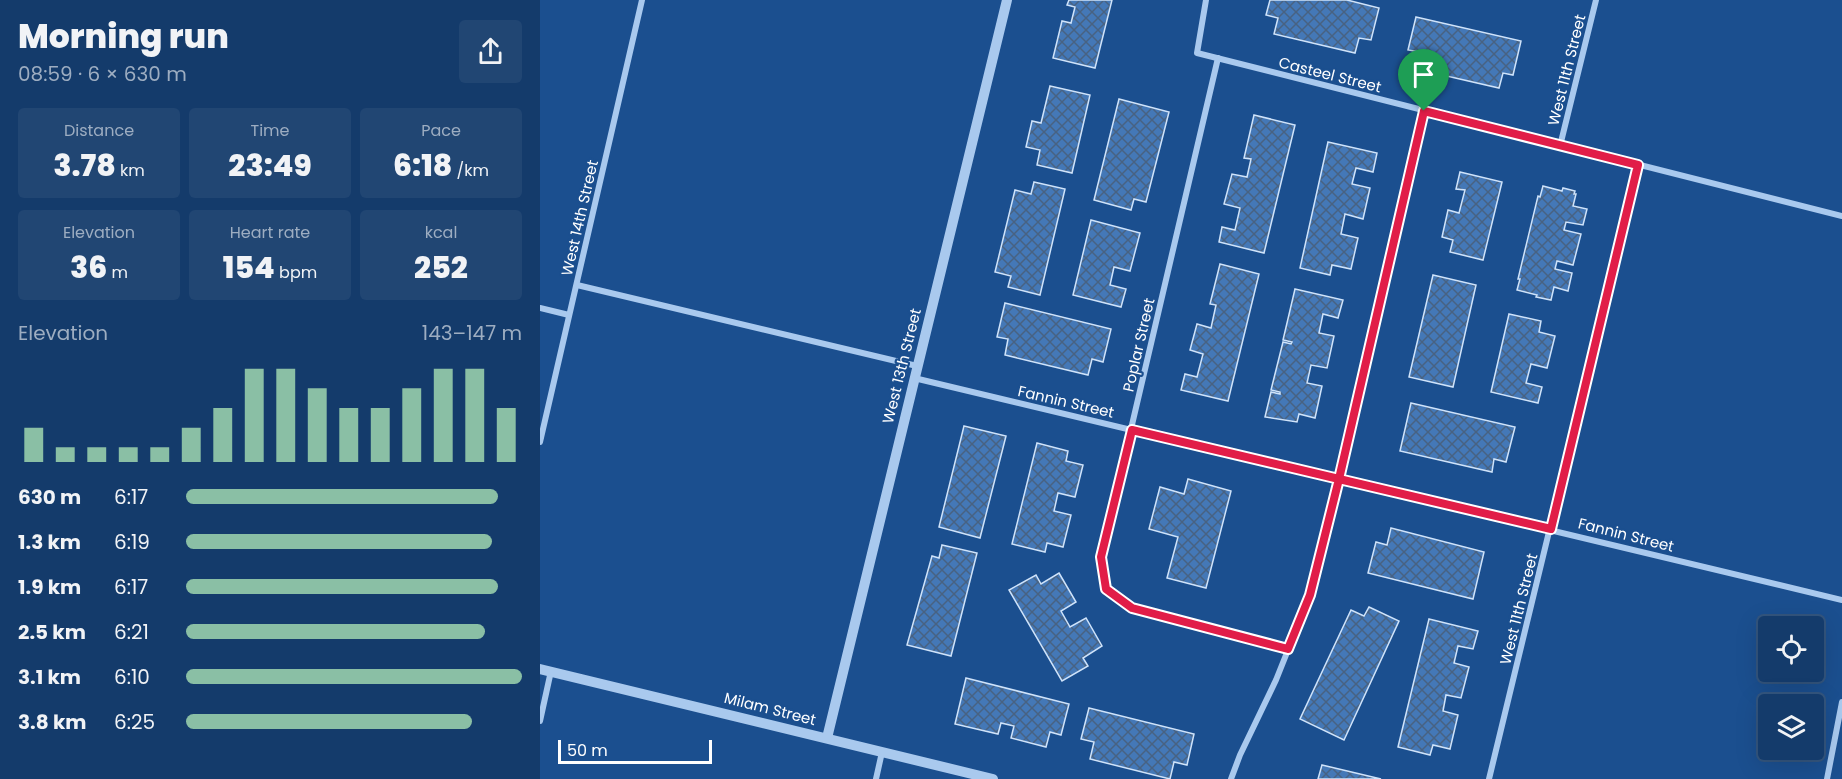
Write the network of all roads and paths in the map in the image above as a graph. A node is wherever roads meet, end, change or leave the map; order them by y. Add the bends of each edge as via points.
1 (642, 0) edge
2 (1007, 0) edge
3 (1206, 0) edge
4 (1596, 0) edge
5 (1218, 58) junction
6 (1424, 111) junction
7 (1560, 146) junction
8 (1638, 165) junction
9 (1842, 216) edge
10 (577, 285) junction
11 (540, 308) edge
12 (569, 315) junction
13 (917, 366) junction
14 (914, 378) junction
15 (1132, 430) junction
16 (540, 442) edge
17 (1339, 479) junction
18 (1551, 529) junction
19 (1842, 600) edge
20 (1288, 649) junction
21 (545, 670) edge
22 (1842, 702) edge
23 (540, 721) edge
24 (827, 738) junction
25 (882, 752) junction
26 (876, 779) edge
27 (993, 779) edge
28 (1231, 779) edge
29 (1490, 779) edge
30 (1827, 779) edge

1 - 10 street, West 14th Street
2 - 13 street, West 13th Street
3 - 5 street, Casteel Street via 1197,53
4 - 7 street, West 11th Street
5 - 6 street, Casteel Street
5 - 15 street, Poplar Street
6 - 7 street, Casteel Street
6 - 17 street
7 - 8 street, Casteel Street
8 - 9 street, Casteel Street
8 - 18 street, West 11th Street
10 - 12 street, West 14th Street
10 - 13 street
11 - 12 street
12 - 16 street, West 14th Street
13 - 14 street, West 13th Street
14 - 15 street, Fannin Street
14 - 24 street, West 13th Street
15 - 17 street, Fannin Street
15 - 20 street, Poplar Street via 1101,557 1106,589 1132,608
17 - 18 street, Fannin Street
17 - 20 street via 1310,595
18 - 19 street, Fannin Street
18 - 29 street, West 11th Street
20 - 28 street
21 - 23 street
21 - 24 street, Milam Street
22 - 30 street
24 - 25 street, Milam Street
25 - 26 street
25 - 27 street, Milam Street

